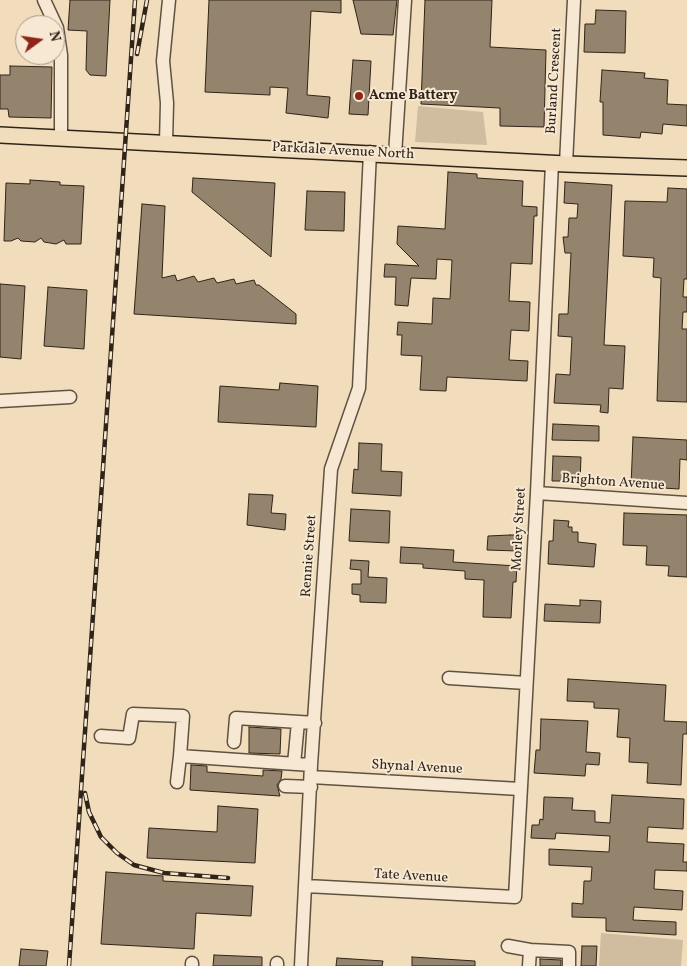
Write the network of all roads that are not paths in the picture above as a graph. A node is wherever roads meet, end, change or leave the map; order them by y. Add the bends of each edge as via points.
1 (44, 0) edge
2 (169, 0) edge
3 (405, 0) edge
4 (574, 0) edge
5 (0, 135) edge
6 (61, 138) junction
7 (166, 143) junction
8 (370, 152) junction
9 (395, 155) junction
10 (559, 164) junction
11 (687, 168) edge
12 (70, 398) dead end
13 (0, 401) edge
14 (537, 493) junction
15 (687, 503) edge
16 (449, 678) dead end
17 (526, 683) junction
18 (298, 722) junction
19 (315, 723) junction
20 (101, 736) dead end
21 (234, 742) dead end
22 (180, 756) junction
23 (294, 764) junction
24 (311, 776) junction
25 (177, 782) dead end
26 (285, 786) dead end
27 (520, 789) junction
28 (306, 886) junction
29 (515, 897) joint
30 (508, 946) dead end
31 (530, 950) junction
32 (301, 966) edge
33 (529, 966) edge
34 (569, 966) edge

1 - 6 street via 57,28 61,55
2 - 7 street via 163,61
3 - 9 street
4 - 10 street, Burland Crescent
5 - 6 main road, Parkdale Avenue North
6 - 7 main road, Parkdale Avenue North
7 - 8 main road, Parkdale Avenue North
8 - 9 main road, Parkdale Avenue North
8 - 19 street, Rennie Street via 359,388 331,469
9 - 10 main road, Parkdale Avenue North
10 - 11 main road, Parkdale Avenue North
10 - 14 street, Morley Street
12 - 13 street
14 - 15 street, Brighton Avenue
14 - 17 street, Morley Street
16 - 17 street
17 - 27 street, Morley Street
18 - 19 street
18 - 21 street via 236,718
18 - 23 street
19 - 24 street, Rennie Street
20 - 22 street via 128,738 133,714 183,716
22 - 23 street
22 - 25 street
23 - 24 street
24 - 26 street
24 - 27 street, Shynal Avenue
24 - 28 street, Rennie Street
27 - 29 street, Morley Street
28 - 29 street, Tate Avenue
28 - 32 street, Rennie Street
30 - 31 street
31 - 33 street
31 - 34 street via 570,952

